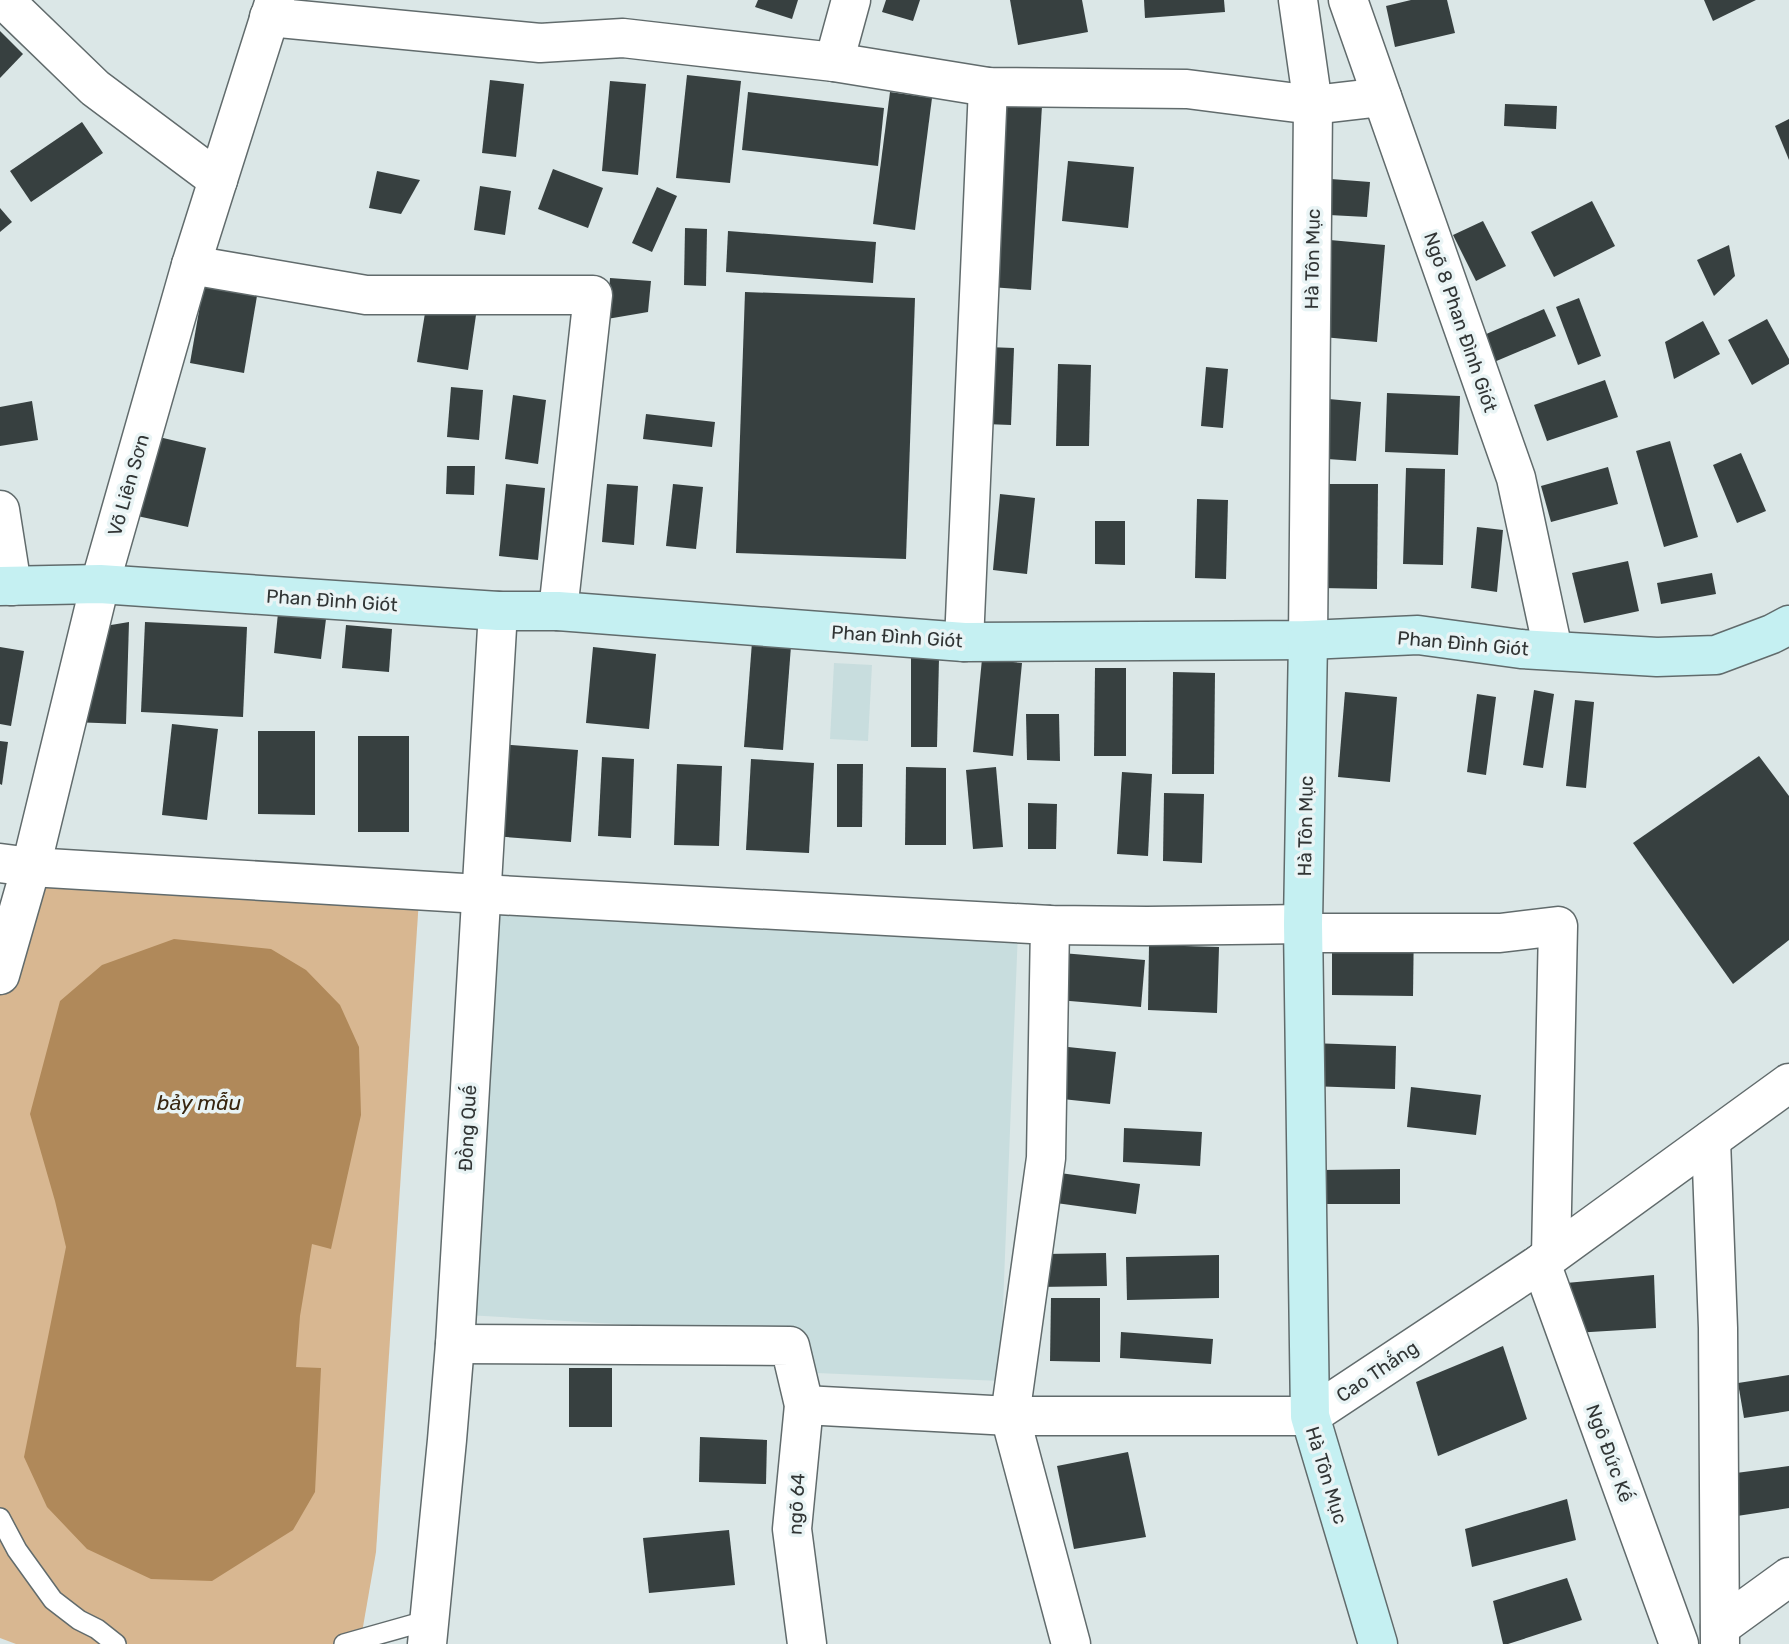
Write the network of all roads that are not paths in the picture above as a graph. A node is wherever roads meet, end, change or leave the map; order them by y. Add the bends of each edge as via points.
1 (4, 0) edge
2 (851, 0) edge
3 (1298, 0) edge
4 (1348, 0) edge
5 (272, 8) edge
6 (834, 62) junction
7 (988, 87) junction
8 (1382, 97) junction
9 (1313, 104) junction
10 (218, 180) junction
11 (191, 265) junction
12 (0, 510) edge
13 (100, 584) junction
14 (6, 586) edge
15 (498, 611) junction
16 (558, 611) junction
17 (1789, 625) edge
18 (1308, 640) junction
19 (964, 642) junction
20 (1553, 650) junction
21 (15, 865) edge
22 (480, 894) junction
23 (1051, 925) junction
24 (1303, 929) junction
25 (0, 975) edge
26 (1789, 1083) edge
27 (1711, 1140) junction
28 (1546, 1259) junction
29 (454, 1344) junction
30 (804, 1405) junction
31 (1010, 1416) junction
32 (1310, 1416) junction
33 (0, 1518) edge
34 (1789, 1577) edge
35 (428, 1632) edge
36 (1720, 1636) edge
37 (116, 1644) edge
38 (344, 1644) edge
39 (807, 1644) edge
40 (1071, 1644) edge
41 (1377, 1644) edge
42 (1679, 1644) edge

1 - 10 street via 95,88
2 - 6 street
3 - 9 street, Hà Tôn Mục
4 - 8 street, Ngõ 8 Phan Đình Giót
5 - 6 street via 540,43 623,38
5 - 10 street, Võ Liên Sơn
6 - 7 street
7 - 9 street via 1187,89
7 - 19 street
8 - 9 street
8 - 20 street, Ngõ 8 Phan Đình Giót via 1516,478
9 - 18 street, Hà Tôn Mục
10 - 11 street, Võ Liên Sơn
11 - 13 street, Võ Liên Sơn
11 - 16 street via 366,295 593,295
12 - 14 street
13 - 14 street, Phan Đình Giót
13 - 15 street, Phan Đình Giót
13 - 21 street, Võ Liên Sơn
15 - 16 street, Phan Đình Giót
15 - 22 street, Đồng Quế
16 - 19 street, Phan Đình Giót
17 - 20 street, Phan Đình Giót via 1716,655 1657,657
18 - 19 street, Phan Đình Giót
18 - 20 street, Phan Đình Giót via 1418,635
18 - 24 street, Hà Tôn Mục
21 - 22 street
21 - 25 street, Võ Liên Sơn
22 - 23 street
22 - 29 street, Đồng Quế
23 - 24 street
23 - 31 street via 1046,1158
24 - 28 street via 1500,933 1558,926
24 - 32 street, Hà Tôn Mục
26 - 27 street, Cao Thắng
27 - 28 street, Cao Thắng
27 - 36 street via 1718,1328
28 - 32 street, Cao Thắng
28 - 42 street, Ngô Đức Kế
29 - 30 street, ngõ 64 via 790,1346
29 - 35 street, Đồng Quế
30 - 31 street
30 - 39 street, ngõ 64 via 792,1528
31 - 32 street
31 - 40 street
32 - 41 street, Hà Tôn Mục
33 - 37 lane via 53,1600
34 - 36 street
35 - 38 lane

